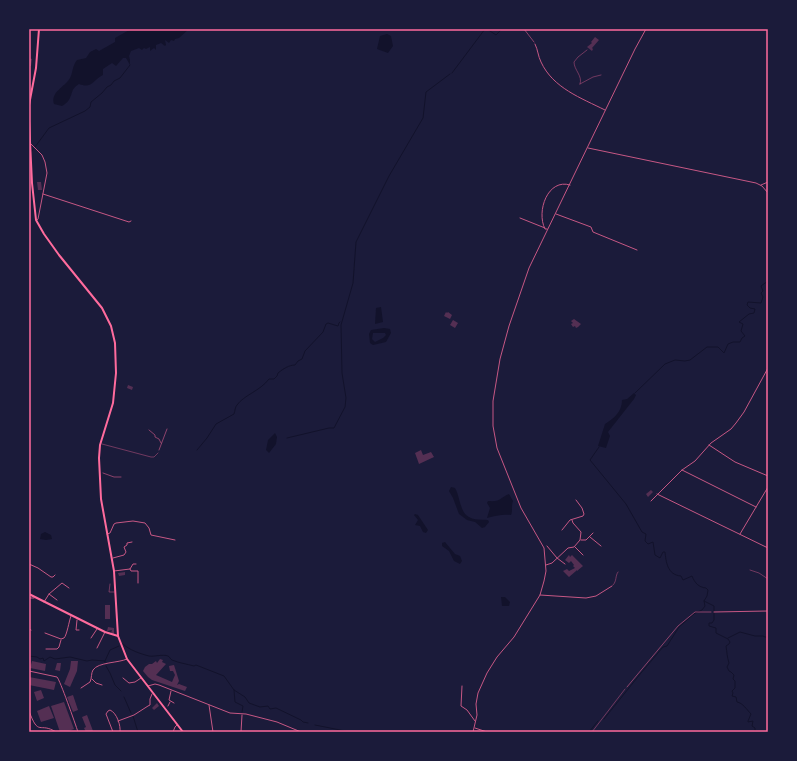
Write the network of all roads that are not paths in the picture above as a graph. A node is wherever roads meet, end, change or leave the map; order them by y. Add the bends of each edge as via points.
1 (39, 29) edge
2 (646, 29) edge
3 (535, 44) road end
4 (587, 50) dead end
5 (601, 75) dead end
6 (29, 105) edge
7 (605, 111) junction
8 (768, 120) edge
9 (29, 121) edge
10 (768, 130) edge
11 (30, 143) junction
12 (587, 148) junction
13 (768, 182) edge
14 (570, 185) junction
15 (760, 185) junction
16 (768, 193) edge
17 (43, 194) junction
18 (555, 214) junction
19 (520, 218) dead end
20 (36, 220) junction
21 (131, 221) dead end
22 (545, 229) junction
23 (548, 230) junction
24 (638, 250) dead end
25 (768, 368) edge
26 (101, 445) junction
27 (709, 445) junction
28 (158, 452) road end
29 (682, 470) junction
30 (768, 476) edge
31 (768, 487) edge
32 (657, 494) junction
33 (576, 500) dead end
34 (651, 501) dead end
35 (756, 507) junction
36 (572, 520) junction
37 (562, 530) dead end
38 (593, 533) dead end
39 (107, 534) junction
40 (740, 535) junction
41 (590, 536) junction
42 (175, 540) dead end
43 (580, 540) junction
44 (132, 542) dead end
45 (547, 546) dead end
46 (601, 546) dead end
47 (574, 547) junction
48 (768, 548) edge
49 (583, 555) dead end
50 (112, 558) junction
51 (557, 558) junction
52 (29, 564) edge
53 (136, 564) dead end
54 (565, 564) dead end
55 (546, 565) junction
56 (130, 569) junction
57 (114, 570) junction
58 (750, 570) dead end
59 (49, 572) dead end
60 (618, 572) dead end
61 (47, 574) junction
62 (55, 575) dead end
63 (768, 579) edge
64 (138, 582) dead end
65 (110, 584) dead end
66 (612, 586) joint
67 (69, 588) dead end
68 (116, 592) junction
69 (29, 594) edge
70 (48, 594) junction
71 (540, 595) junction
72 (34, 597) junction
73 (29, 598) edge
74 (58, 600) dead end
75 (44, 602) junction
76 (768, 611) edge
77 (714, 612) road end
78 (71, 615) junction
79 (77, 618) junction
80 (97, 628) junction
81 (79, 630) dead end
82 (45, 632) dead end
83 (104, 632) junction
84 (118, 636) junction
85 (91, 638) dead end
86 (61, 639) junction
87 (97, 648) dead end
88 (46, 649) dead end
89 (57, 649) junction
90 (59, 652) dead end
91 (127, 659) junction
92 (29, 672) edge
93 (92, 678) junction
94 (123, 678) dead end
95 (141, 678) junction
96 (102, 685) dead end
97 (462, 686) dead end
98 (148, 687) junction
99 (81, 688) dead end
100 (625, 689) road end
101 (171, 690) junction
102 (153, 693) junction
103 (170, 702) junction
104 (174, 703) dead end
105 (209, 705) junction
106 (168, 706) dead end
107 (29, 711) edge
108 (242, 715) junction
109 (118, 721) junction
110 (476, 722) junction
111 (177, 725) junction
112 (474, 728) junction
113 (56, 732) edge
114 (78, 732) edge
115 (113, 732) edge
116 (120, 732) edge
117 (173, 732) edge
118 (183, 732) edge
119 (213, 732) edge
120 (242, 732) edge
121 (301, 732) edge
122 (473, 732) edge
123 (487, 732) edge
124 (592, 732) edge

1 - 6 highway via 36,68
2 - 7 street
3 - 7 street via 541,63 557,84
4 - 5 lane via 574,62 580,84
7 - 12 street
8 - 10 street
9 - 11 highway
11 - 17 street via 46,162 48,173
11 - 20 highway
12 - 14 street
12 - 15 street
13 - 15 street
14 - 18 street
14 - 22 street via 560,184 546,196 541,213
15 - 16 street
17 - 20 street
17 - 21 street
18 - 23 street
18 - 24 street via 591,226 592,232
19 - 22 street
20 - 26 highway via 59,256 102,308 116,343 113,404
22 - 23 street
23 - 55 street via 525,277 509,326 496,376 492,410 500,458 521,508 544,548
25 - 27 street via 736,423
26 - 28 lane via 151,457
26 - 39 highway via 101,499
27 - 29 street
27 - 30 street via 735,462
29 - 32 street
29 - 35 street
31 - 35 street
32 - 34 street
32 - 40 street
33 - 36 street via 584,514
35 - 40 street
36 - 37 street
36 - 43 street via 581,532
38 - 41 street
39 - 42 street via 116,523 141,522 147,525 151,535
39 - 50 highway
40 - 48 street
41 - 43 street via 586,540
41 - 46 street
43 - 47 street
44 - 50 street via 124,547 124,555
45 - 51 street
47 - 49 street
47 - 51 street via 568,548
50 - 57 highway
51 - 54 street
51 - 55 street via 552,564
52 - 61 street
53 - 56 street
55 - 71 street
56 - 57 street
56 - 64 street via 138,571
57 - 68 highway
58 - 63 lane
59 - 61 street
60 - 66 lane via 616,582
61 - 62 street via 52,578
65 - 68 lane via 109,592
66 - 71 street via 596,596 586,598
67 - 70 street via 62,583
68 - 84 highway
69 - 72 highway
70 - 74 street
70 - 75 street
71 - 110 street via 514,637 487,673 476,698
72 - 73 street
72 - 75 highway
75 - 78 highway
76 - 77 street
78 - 79 highway
78 - 86 street via 66,636
79 - 80 highway
79 - 81 street via 76,630
80 - 83 highway
80 - 85 street
82 - 86 street
83 - 84 highway
83 - 87 street
84 - 91 highway
86 - 89 street
88 - 89 street
89 - 90 street
91 - 93 street via 100,664 93,671
91 - 95 highway
92 - 114 street via 57,677 60,680
93 - 96 street
93 - 99 street via 89,684
94 - 95 street via 129,683
95 - 98 highway
97 - 110 street via 461,706
98 - 101 street via 155,684
98 - 102 highway
100 - 124 lane
101 - 103 street via 168,698
101 - 105 street
102 - 109 street via 148,706
102 - 111 highway
103 - 104 street
103 - 106 street
105 - 108 street
105 - 119 street
107 - 113 street via 34,725
108 - 120 street
108 - 121 street via 277,722
109 - 115 street via 114,712 108,711 106,716
109 - 116 street
110 - 112 street
111 - 117 street
111 - 118 highway
112 - 122 street
112 - 123 street

